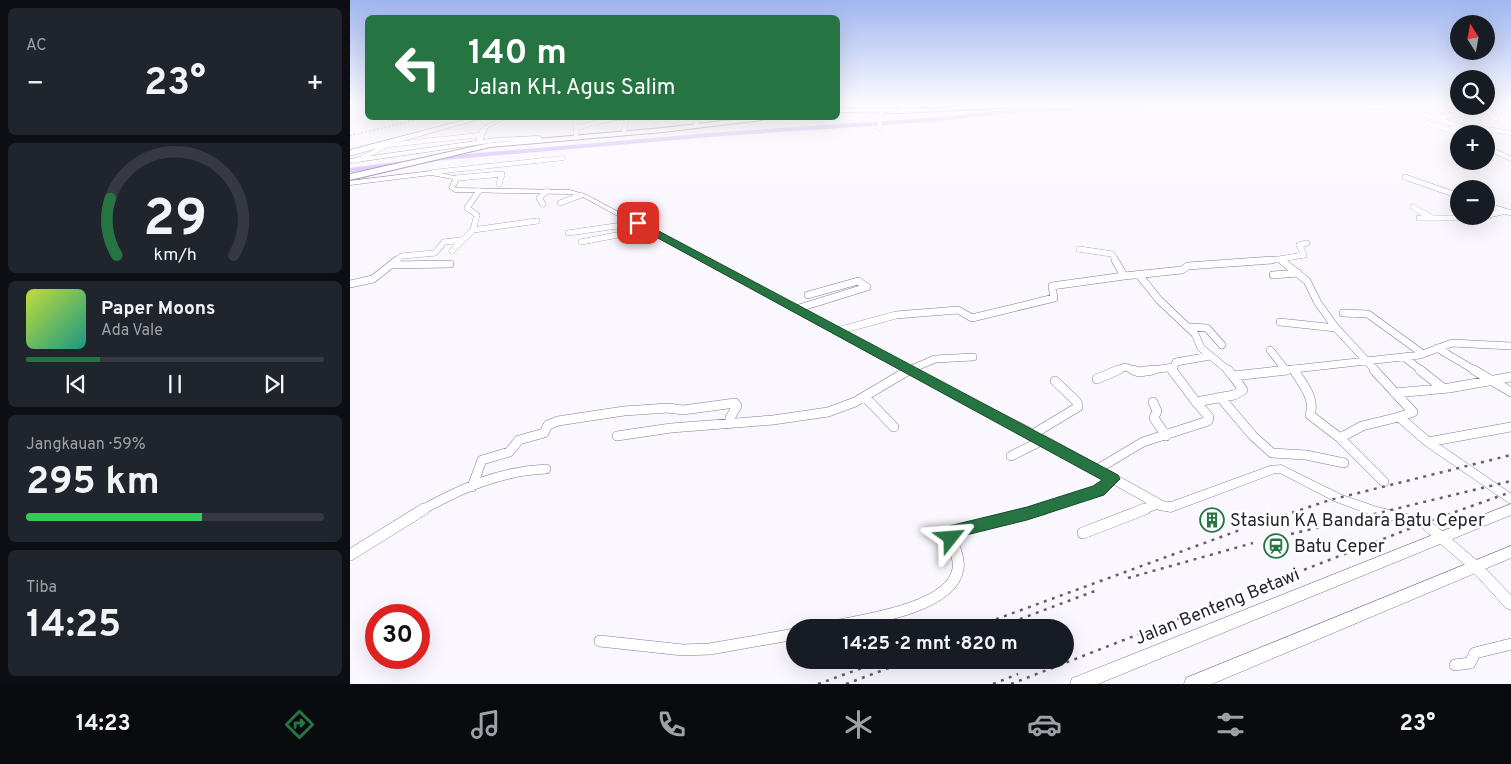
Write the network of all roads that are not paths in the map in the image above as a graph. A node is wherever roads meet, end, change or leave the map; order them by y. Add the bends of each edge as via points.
1 (406, 136) edge
2 (411, 136) edge
3 (453, 136) edge
4 (466, 136) edge
5 (553, 136) edge
6 (578, 136) edge
7 (479, 138) junction
8 (539, 139) junction
9 (522, 140) junction
10 (1495, 151) edge
11 (350, 152) edge
12 (1501, 154) junction
13 (1511, 155) edge
14 (563, 158) dead end
15 (1511, 159) edge
16 (353, 161) edge
17 (434, 172) junction
18 (350, 176) edge
19 (1405, 177) dead end
20 (457, 178) junction
21 (350, 183) edge
22 (499, 184) dead end
23 (480, 190) junction
24 (547, 191) junction
25 (1450, 193) edge
26 (581, 195) junction
27 (560, 203) dead end
28 (543, 204) dead end
29 (1413, 207) dead end
30 (1495, 208) edge
31 (1508, 212) edge
32 (1419, 218) dead end
33 (1434, 219) junction
34 (537, 221) dead end
35 (638, 223) junction
36 (648, 229) junction
37 (472, 230) junction
38 (568, 234) dead end
39 (462, 240) junction
40 (581, 242) dead end
41 (1307, 243) dead end
42 (1079, 249) dead end
43 (452, 251) dead end
44 (1280, 259) junction
45 (450, 264) dead end
46 (391, 265) junction
47 (1298, 273) junction
48 (1139, 275) junction
49 (1273, 275) dead end
50 (1124, 276) junction
51 (350, 284) edge
52 (808, 295) dead end
53 (796, 309) junction
54 (1342, 313) dead end
55 (1280, 322) dead end
56 (1190, 326) junction
57 (1336, 328) junction
58 (837, 331) junction
59 (1222, 345) dead end
60 (1511, 346) edge
61 (1437, 348) junction
62 (1270, 350) dead end
63 (1423, 354) junction
64 (973, 356) dead end
65 (1210, 356) junction
66 (1404, 357) junction
67 (1366, 362) junction
68 (1171, 368) junction
69 (909, 370) junction
70 (1290, 370) junction
71 (1233, 376) junction
72 (1511, 377) edge
73 (1097, 379) dead end
74 (1055, 381) dead end
75 (1492, 381) junction
76 (1444, 388) junction
77 (1511, 392) edge
78 (1394, 393) junction
79 (865, 396) junction
80 (1220, 397) junction
81 (1153, 402) dead end
82 (1196, 402) junction
83 (1399, 417) junction
84 (730, 424) junction
85 (894, 427) dead end
86 (1511, 427) edge
87 (1032, 434) junction
88 (617, 436) dead end
89 (1166, 436) junction
90 (1340, 438) junction
91 (1043, 440) junction
92 (1428, 442) junction
93 (1011, 456) dead end
94 (1344, 462) dead end
95 (546, 469) dead end
96 (1096, 470) junction
97 (1113, 479) junction
98 (1384, 482) dead end
99 (472, 487) junction
100 (1511, 499) edge
101 (1157, 504) junction
102 (1511, 509) edge
103 (1083, 533) dead end
104 (1447, 540) junction
105 (1511, 552) edge
106 (350, 555) edge
107 (1471, 562) junction
108 (1510, 601) edge
109 (862, 619) edge
110 (786, 636) edge
111 (600, 642) dead end
112 (1511, 644) edge
113 (1455, 665) dead end
114 (1078, 684) edge
115 (1192, 684) edge

1 - 11 highway
2 - 11 highway
3 - 16 street via 388,145
4 - 7 street
5 - 8 highway
6 - 8 highway
7 - 9 main road
7 - 16 main road
8 - 9 highway
9 - 18 highway
10 - 12 street
12 - 13 street
12 - 15 street
14 - 17 street
17 - 20 street
17 - 21 street
19 - 25 street
20 - 22 street via 502,174
20 - 23 street via 453,189
23 - 24 street
23 - 37 street via 467,208 477,215
24 - 26 street
24 - 28 street via 539,198
26 - 27 street
26 - 35 street
29 - 33 street
30 - 31 street
31 - 33 street via 1485,217
32 - 33 street
34 - 37 street
35 - 36 street
35 - 38 street
36 - 40 street
36 - 53 street
37 - 39 street
39 - 43 street
39 - 46 street via 444,242 435,252 402,256
41 - 44 street via 1299,245 1304,254
42 - 50 street via 1112,254
44 - 47 street
44 - 48 street via 1188,266 1182,270
45 - 46 street
46 - 51 street via 373,279
47 - 49 street
47 - 57 street via 1310,285
48 - 50 street
48 - 56 street via 1159,300
50 - 58 street via 1052,286 1054,298 972,318 958,310 896,315
52 - 53 street via 858,281 867,287
53 - 58 street
54 - 63 street via 1368,314
55 - 57 street
56 - 59 street via 1207,328
56 - 65 street via 1196,334 1196,343
57 - 67 street
58 - 69 street
60 - 61 street via 1462,343
61 - 63 street
61 - 75 street
62 - 70 street
63 - 66 street
64 - 69 street via 941,358
65 - 68 street via 1176,362
65 - 71 street via 1222,362
66 - 67 street
66 - 76 street
67 - 70 street
67 - 78 street
68 - 73 street via 1139,372 1125,366
68 - 82 street
69 - 79 street
69 - 87 street
70 - 71 street
70 - 90 street via 1312,400 1314,406 1310,415
71 - 80 street via 1243,390
72 - 75 street
74 - 87 street via 1078,406
75 - 76 street
75 - 77 street
76 - 78 street
78 - 83 street via 1413,412
79 - 84 street via 840,409 813,415
79 - 85 street
80 - 82 street
80 - 94 street via 1272,453
81 - 89 street via 1158,412 1154,418
82 - 89 street via 1210,420
83 - 90 street via 1362,426
83 - 92 street
84 - 88 street
84 - 99 street via 737,406 735,403 683,410 624,411 558,421 548,425 544,433 516,442 509,452 482,460
86 - 92 street
87 - 91 street
89 - 96 street via 1142,442
90 - 98 street
91 - 93 street
91 - 96 street
92 - 100 street
95 - 99 street via 519,470
96 - 97 street
97 - 101 street
97 - 109 street via 1089,494 952,532 958,569 951,586 918,606
99 - 106 street via 441,498
101 - 103 street
101 - 104 street via 1171,507 1277,469 1338,498 1377,512 1424,523
102 - 104 main road, Jalan Benteng Betawi
104 - 107 street
104 - 114 main road, Jalan Benteng Betawi
105 - 107 main road
107 - 108 street
107 - 115 main road
110 - 111 street via 710,649 683,650
112 - 113 street via 1475,653 1470,664

